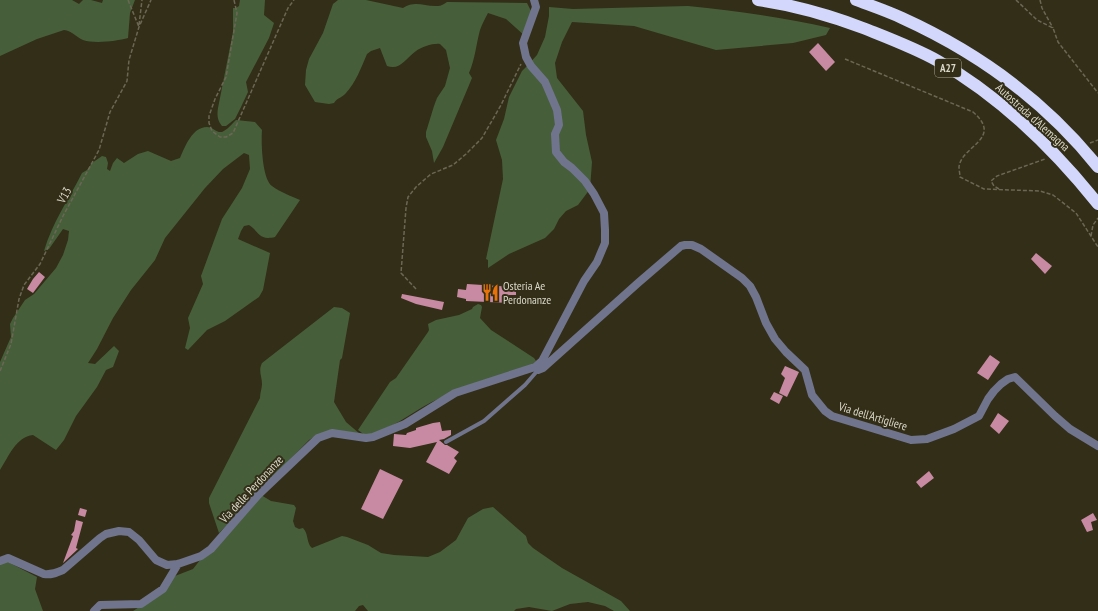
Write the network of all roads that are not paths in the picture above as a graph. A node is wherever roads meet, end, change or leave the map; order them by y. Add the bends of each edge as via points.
1 (534, 0) edge
2 (758, 0) edge
3 (856, 0) edge
4 (1098, 167) edge
5 (1098, 204) edge
6 (536, 368) junction
7 (446, 442) dead end
8 (1098, 446) edge
9 (0, 561) edge
10 (178, 564) junction
11 (94, 611) edge

1 - 6 street via 536,7 523,43 526,57 545,82 557,110 559,125 556,152 585,181 594,194 604,213 605,230 605,243 597,262
2 - 5 highway, Autostrada d'Alemagna / A27 via 779,3 841,20 894,40 938,61 975,85 1046,144 1075,174
3 - 4 highway, Autostrada d'Alemagna / A27 via 901,17 989,66 1026,94 1061,126
6 - 7 lane via 525,385 484,421
6 - 8 street, Via dell'Artigliere via 543,368 681,246 692,245 750,286 775,339 806,370 812,395 832,416 910,440 927,439 979,416 994,391 1008,379 1015,377 1054,416
6 - 10 street, Via delle Perdonanze via 455,393 404,424 373,437 332,433 318,438 258,495 211,549 201,556
9 - 10 street, Via delle Perdonanze via 8,558 44,574 56,573 63,570 100,538 119,531 134,535 162,564
10 - 11 street via 163,589 141,604 100,605

